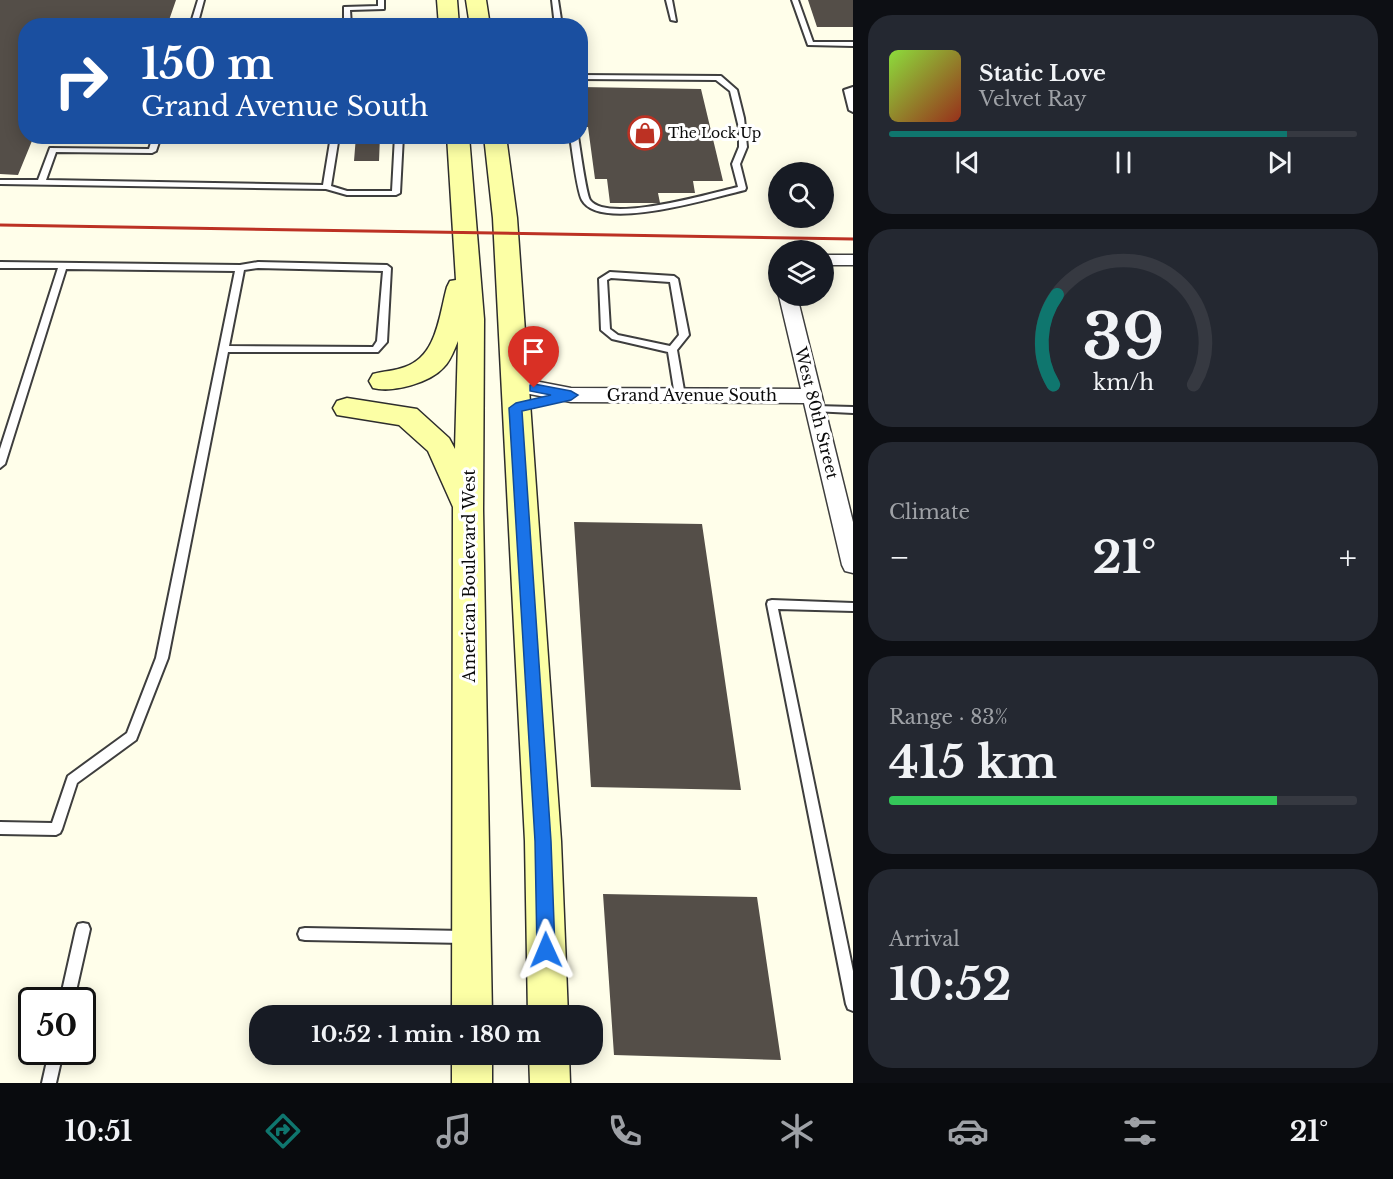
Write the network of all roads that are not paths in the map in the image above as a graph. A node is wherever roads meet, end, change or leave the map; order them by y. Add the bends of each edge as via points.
1 (201, 0) edge
2 (381, 0) edge
3 (447, 0) edge
4 (476, 0) edge
5 (555, 0) edge
6 (669, 0) edge
7 (795, 0) edge
8 (195, 18) edge
9 (347, 18) edge
10 (448, 18) edge
11 (479, 18) edge
12 (558, 18) edge
13 (674, 20) dead end
14 (853, 44) edge
15 (588, 77) edge
16 (853, 88) edge
17 (853, 110) edge
18 (154, 144) edge
19 (334, 144) edge
20 (399, 144) edge
21 (459, 144) edge
22 (496, 144) edge
23 (575, 144) edge
24 (0, 182) edge
25 (41, 182) junction
26 (327, 187) junction
27 (467, 258) junction
28 (834, 260) edge
29 (853, 260) edge
30 (0, 265) edge
31 (63, 266) junction
32 (240, 268) junction
33 (790, 306) edge
34 (225, 349) junction
35 (672, 350) junction
36 (382, 381) dead end
37 (515, 396) junction
38 (680, 396) junction
39 (814, 402) junction
40 (347, 408) dead end
41 (853, 410) edge
42 (0, 464) edge
43 (833, 475) junction
44 (853, 476) edge
45 (468, 510) junction
46 (853, 565) edge
47 (853, 607) edge
48 (0, 828) edge
49 (83, 929) dead end
50 (305, 934) dead end
51 (472, 938) junction
52 (71, 987) edge
53 (853, 1004) edge
54 (472, 1005) edge
55 (548, 1005) edge
56 (53, 1065) edge
57 (472, 1065) edge
58 (549, 1065) edge
59 (49, 1083) edge
60 (472, 1083) edge
61 (549, 1083) edge

1 - 8 lane
2 - 9 lane via 382,8 346,8
3 - 10 main road
4 - 11 main road
5 - 12 lane
6 - 13 lane
7 - 14 lane via 810,44
15 - 23 lane via 718,78 733,90 745,145 736,164 741,188 662,208 615,212 594,208 585,199
16 - 17 lane via 848,90
18 - 25 lane via 152,152 53,150
19 - 26 lane
20 - 26 lane via 396,192 347,193
21 - 27 main road, American Boulevard West
22 - 37 main road via 505,218
24 - 25 lane
25 - 26 lane
27 - 36 main road via 449,328 435,362 411,375
27 - 45 main road, American Boulevard West via 471,319
28 - 29 street
30 - 31 lane
31 - 32 lane
31 - 42 lane
32 - 34 lane
32 - 34 lane via 387,268 382,342 375,350
33 - 39 street, West 80th Street
34 - 48 lane via 162,658 132,735 72,780 56,830
35 - 35 lane via 684,335 674,279 610,275 603,279 606,330 615,337
35 - 38 lane
37 - 38 street, Grand Avenue South
37 - 55 main road via 543,829
38 - 39 street, Grand Avenue South
39 - 41 lane
39 - 43 street, West 80th Street
40 - 45 main road via 407,416 439,445
43 - 44 street
43 - 46 street, West 80th Street
45 - 51 main road, American Boulevard West
47 - 53 lane via 772,604
49 - 52 lane
50 - 51 lane
51 - 54 main road, American Boulevard West
56 - 59 lane
57 - 60 main road
58 - 61 main road

